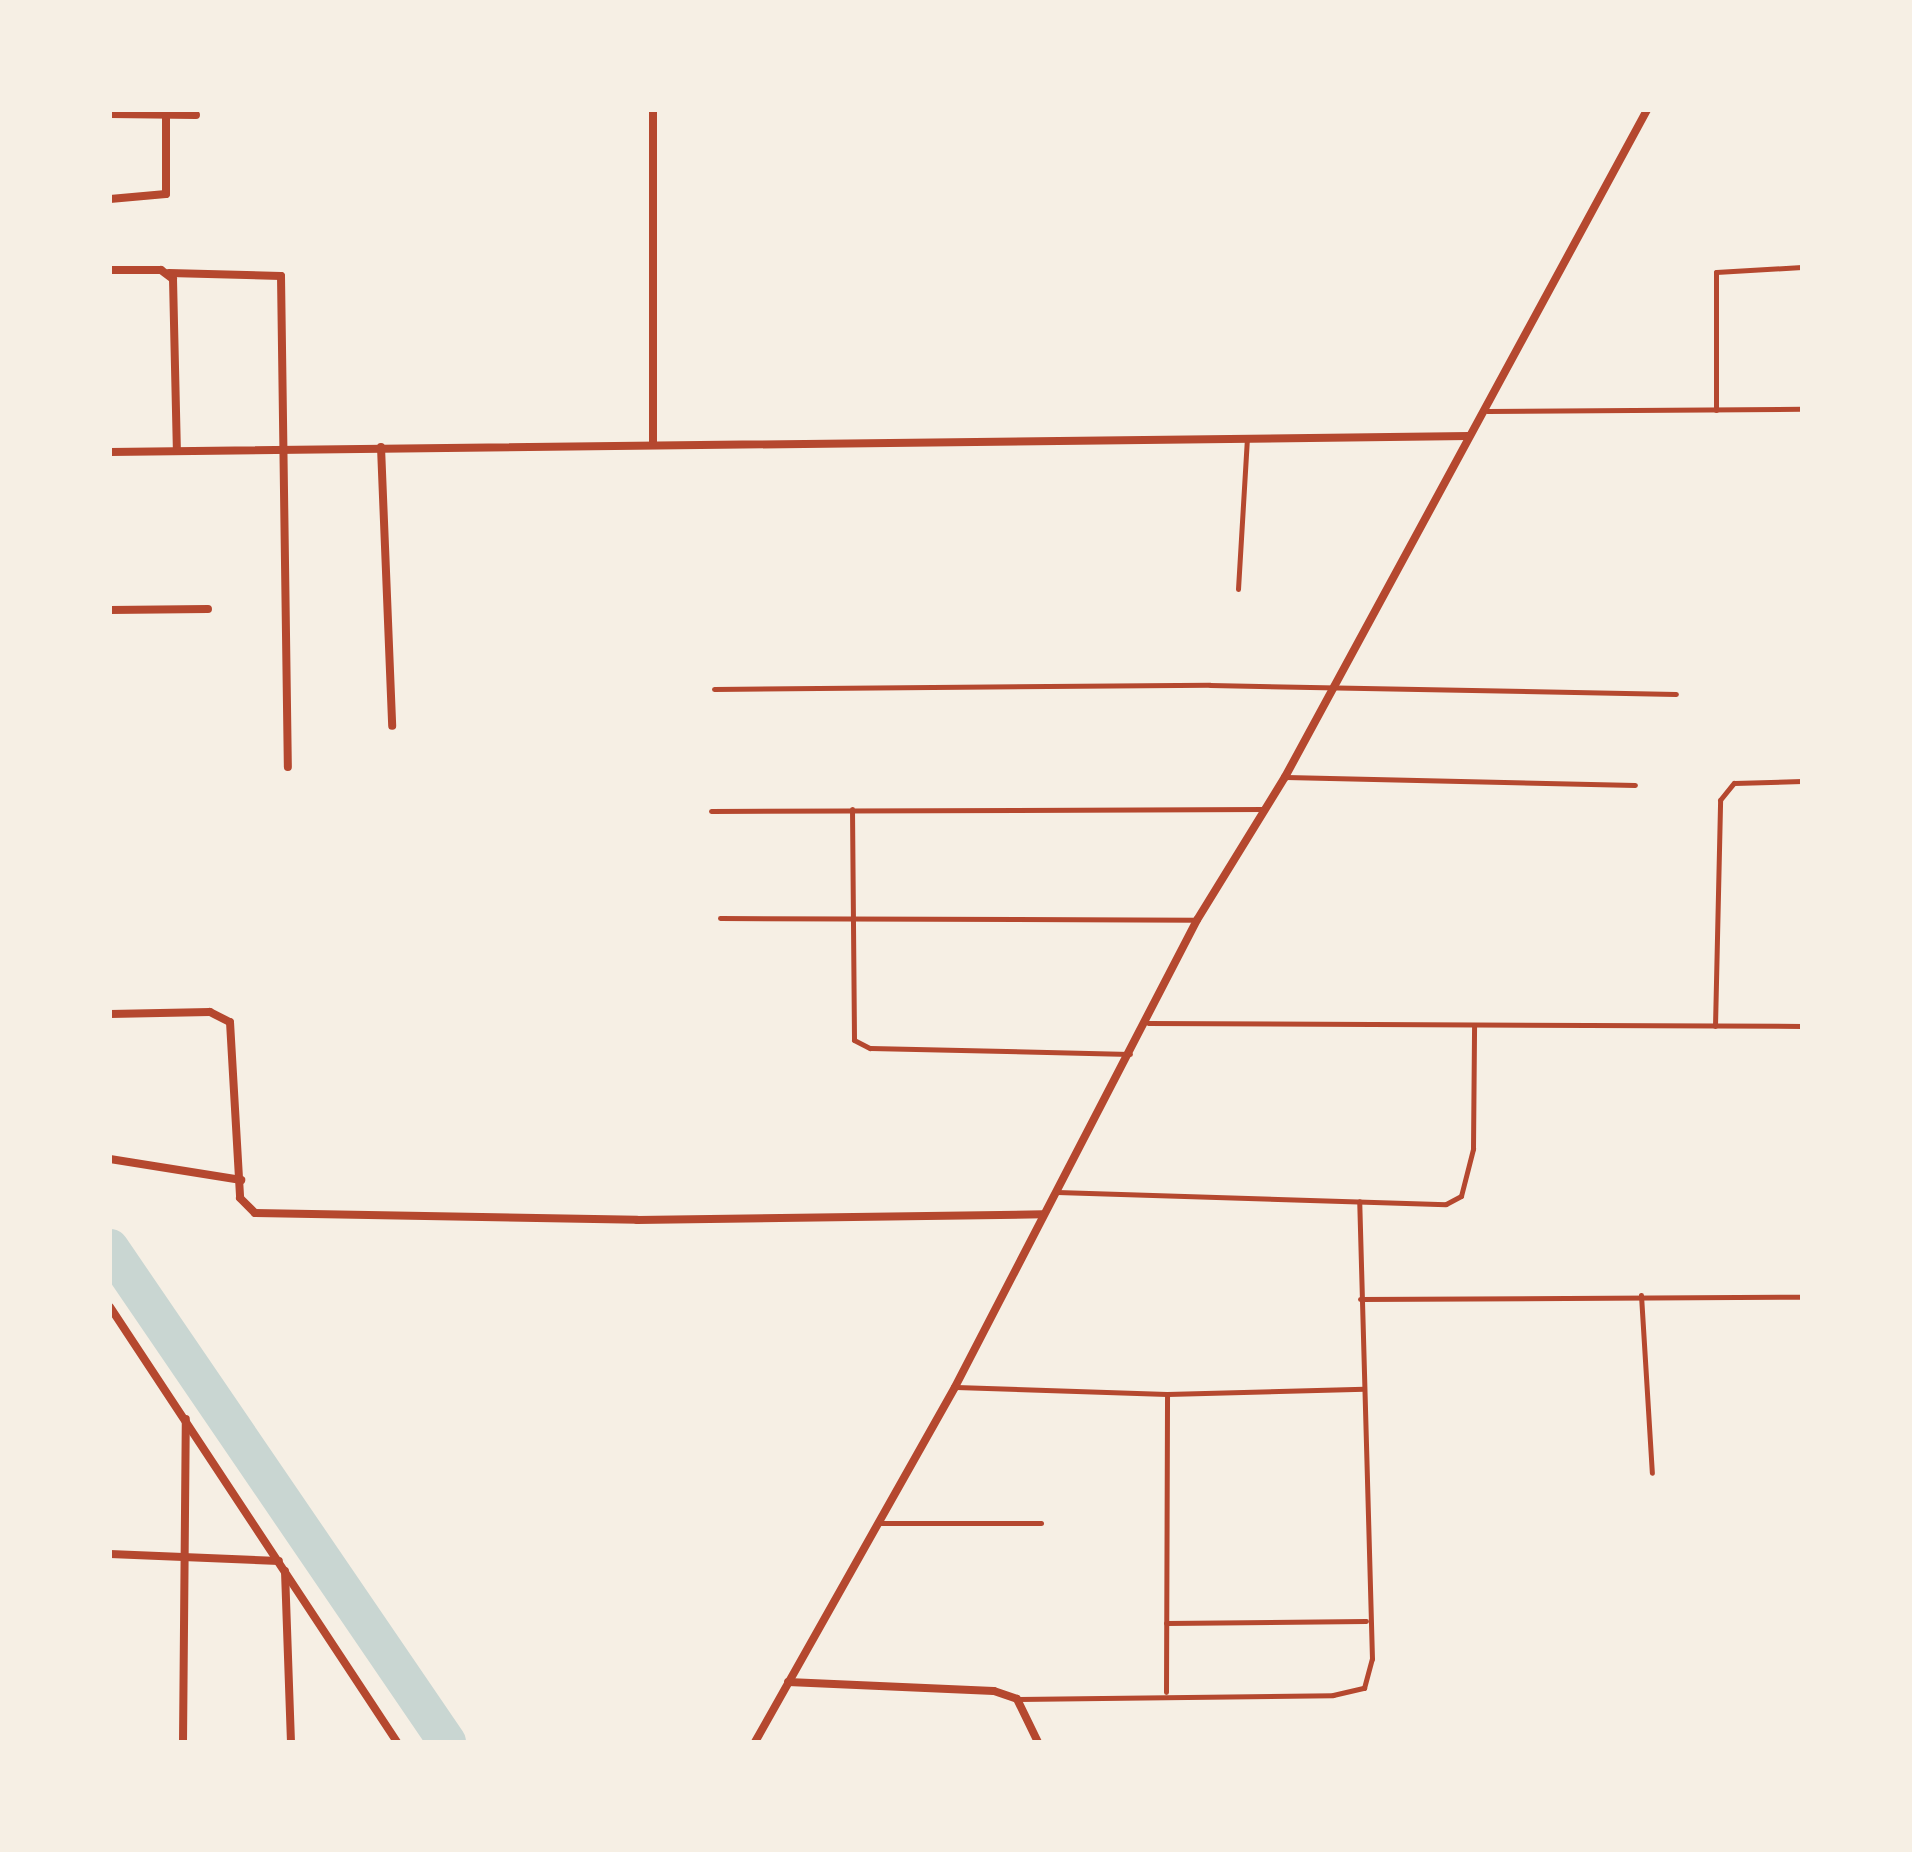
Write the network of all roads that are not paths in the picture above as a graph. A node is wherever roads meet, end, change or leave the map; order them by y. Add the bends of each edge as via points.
1 (653, 110) edge
2 (1647, 110) edge
3 (110, 114) edge
4 (166, 115) junction
5 (196, 115) dead end
6 (110, 199) edge
7 (1802, 267) edge
8 (110, 270) edge
9 (169, 273) junction
10 (1802, 409) edge
11 (1716, 410) junction
12 (1487, 411) junction
13 (1469, 436) junction
14 (1247, 437) junction
15 (653, 443) junction
16 (381, 447) junction
17 (284, 449) junction
18 (177, 450) junction
19 (110, 452) edge
20 (1238, 589) dead end
21 (208, 609) dead end
22 (110, 610) edge
23 (1331, 688) junction
24 (714, 689) dead end
25 (1676, 694) dead end
26 (392, 726) dead end
27 (288, 767) dead end
28 (1285, 777) junction
29 (1802, 781) edge
30 (1635, 785) dead end
31 (852, 809) junction
32 (1265, 809) junction
33 (711, 811) dead end
34 (720, 918) dead end
35 (848, 918) junction
36 (1197, 920) junction
37 (110, 1014) edge
38 (1148, 1023) junction
39 (1474, 1025) junction
40 (1715, 1026) junction
41 (1802, 1026) edge
42 (1131, 1054) junction
43 (110, 1159) edge
44 (241, 1180) junction
45 (1055, 1192) junction
46 (1359, 1201) junction
47 (1043, 1214) junction
48 (1641, 1295) junction
49 (1802, 1297) edge
50 (1360, 1299) junction
51 (110, 1307) edge
52 (955, 1387) junction
53 (1364, 1389) junction
54 (1167, 1394) junction
55 (186, 1419) junction
56 (1652, 1473) dead end
57 (875, 1523) junction
58 (1041, 1523) dead end
59 (110, 1554) edge
60 (186, 1556) junction
61 (279, 1561) junction
62 (285, 1571) junction
63 (1366, 1621) junction
64 (1166, 1623) junction
65 (788, 1682) junction
66 (1166, 1692) junction
67 (1017, 1699) junction
68 (183, 1742) edge
69 (291, 1742) edge
70 (397, 1742) edge
71 (755, 1742) edge
72 (1038, 1742) edge

1 - 15 street
2 - 12 street
3 - 4 street
4 - 5 street
4 - 6 street via 166,194
7 - 11 lane via 1716,272
8 - 9 street
9 - 17 street via 281,276
9 - 18 street
10 - 11 lane
11 - 12 lane
12 - 13 street
13 - 14 street
13 - 23 street
14 - 15 street
14 - 20 lane
15 - 16 street
16 - 17 street
16 - 26 street
17 - 18 street
17 - 27 street
18 - 19 street
21 - 22 street
23 - 24 lane
23 - 25 lane
23 - 28 street
28 - 30 lane
28 - 32 street
29 - 40 lane via 1734,783 1720,800
31 - 32 lane
31 - 33 lane
31 - 35 lane
32 - 36 street
34 - 35 lane
35 - 36 lane
35 - 42 lane via 852,1031 861,1046
36 - 38 street
37 - 44 street via 210,1012 230,1022
38 - 39 lane
38 - 42 street
39 - 40 lane
39 - 46 lane via 1473,1149 1461,1196 1446,1204
40 - 41 lane
42 - 45 street
43 - 44 street
44 - 47 street via 243,1208 302,1216
45 - 46 lane
45 - 47 street
46 - 50 lane
47 - 52 street
48 - 49 lane
48 - 50 lane
48 - 56 lane
50 - 53 lane
51 - 55 street
52 - 54 lane
52 - 57 street
53 - 54 lane
53 - 63 lane
54 - 64 lane
55 - 60 street
55 - 61 street
57 - 58 lane
57 - 65 street
59 - 60 street
60 - 61 street
60 - 68 street
61 - 62 street
62 - 69 street
62 - 70 street
63 - 64 lane
63 - 66 lane via 1372,1673 1353,1694
64 - 66 lane
65 - 67 street via 965,1685
65 - 71 street
66 - 67 lane
67 - 72 street

